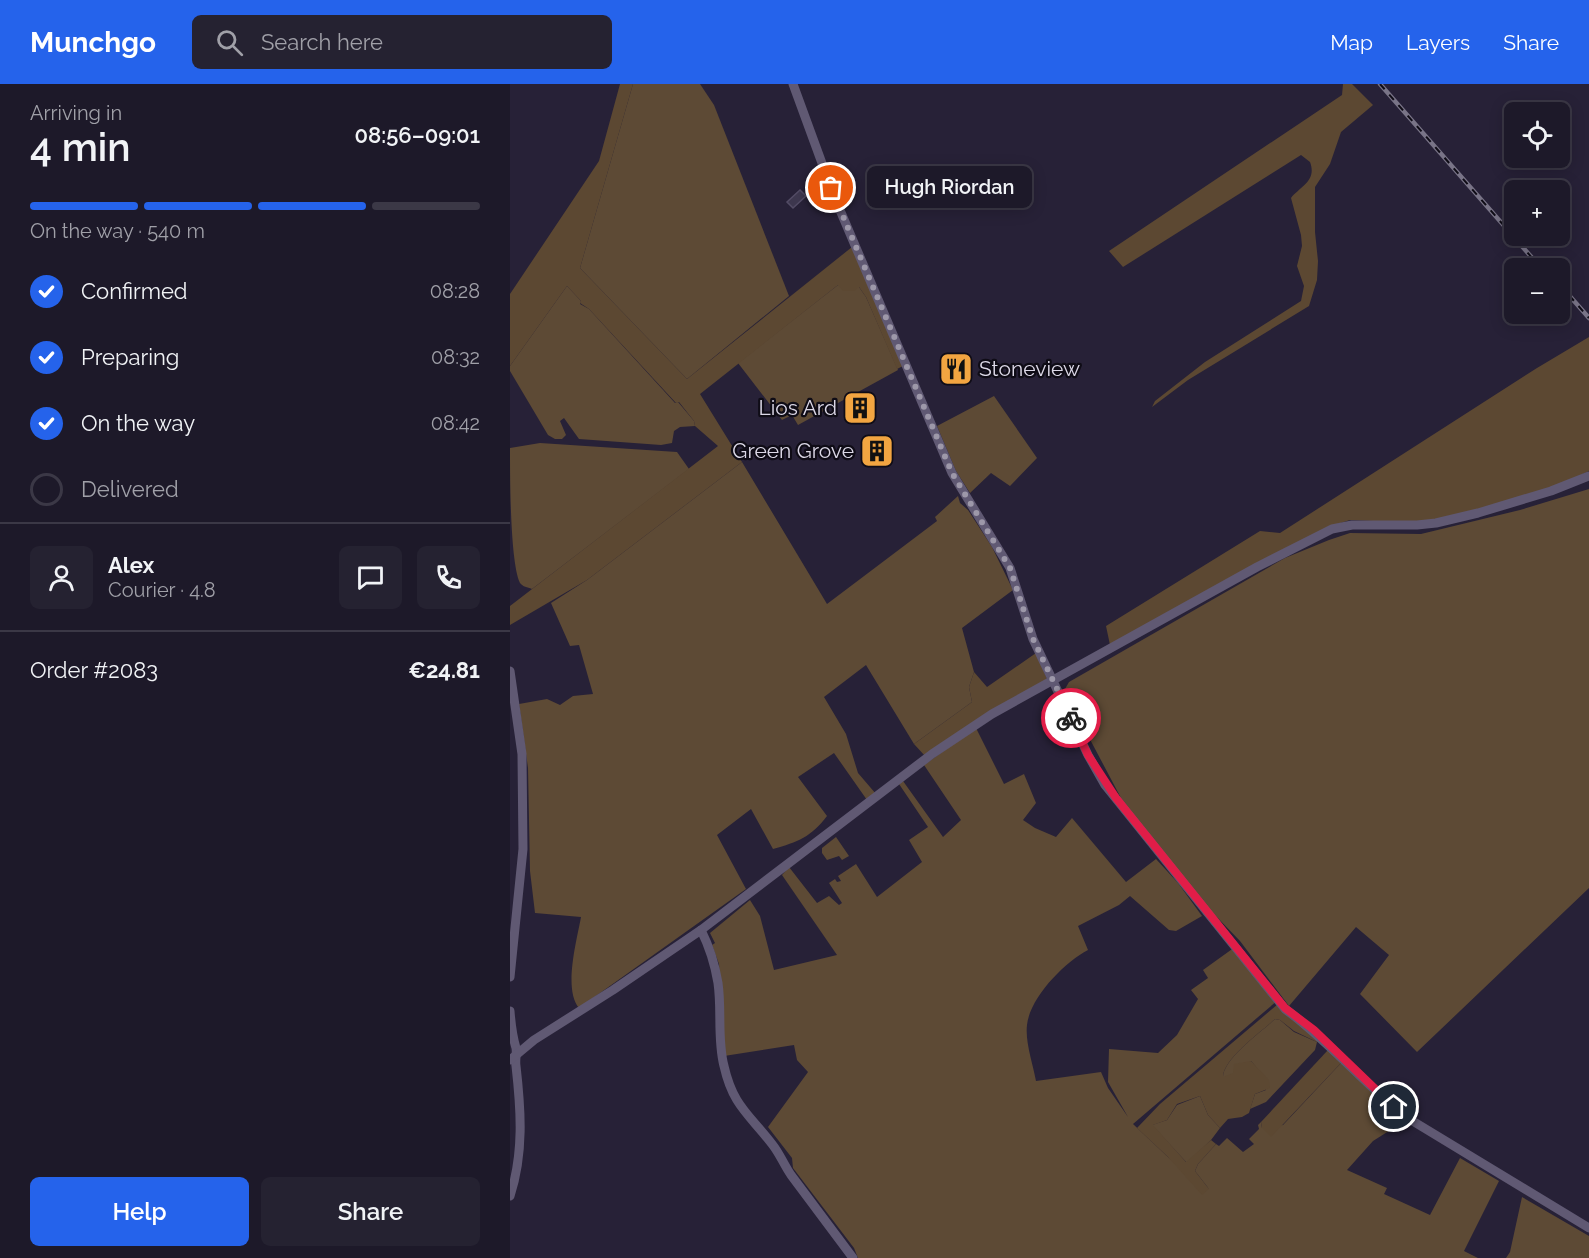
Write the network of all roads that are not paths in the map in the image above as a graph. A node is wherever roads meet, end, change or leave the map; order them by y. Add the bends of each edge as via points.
1 (793, 84) edge
2 (1589, 476) edge
3 (510, 671) edge
4 (1053, 680) junction
5 (701, 930) junction
6 (510, 977) edge
7 (510, 1011) edge
8 (513, 1057) edge
9 (510, 1196) edge
10 (1589, 1228) edge
11 (853, 1258) edge

1 - 4 street via 832,193 948,463 1010,568 1033,639
2 - 4 street via 1551,491 1436,523 1332,529
3 - 6 street via 522,754 523,849
4 - 5 street via 932,754
4 - 10 street via 1106,785 1285,1008 1314,1030 1406,1117
5 - 8 street
5 - 11 street via 718,984 721,1054 736,1102 773,1144
7 - 8 street
8 - 9 street via 521,1134

